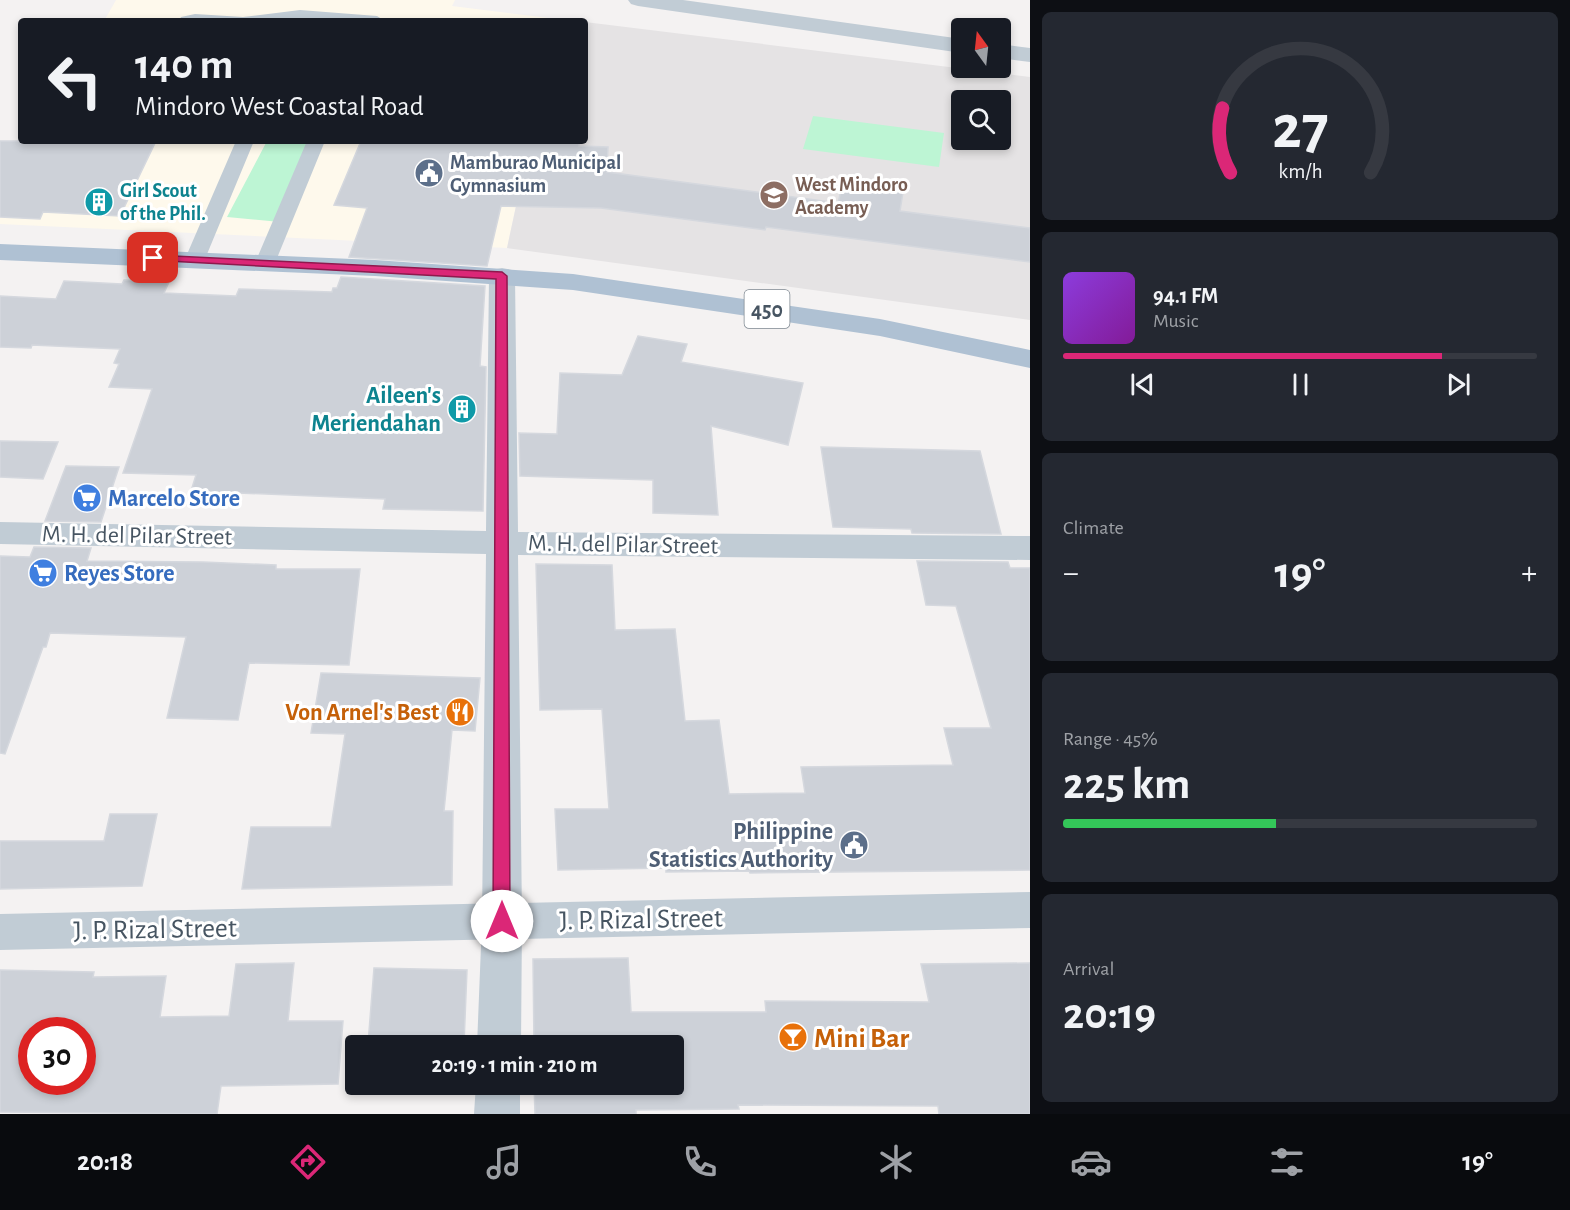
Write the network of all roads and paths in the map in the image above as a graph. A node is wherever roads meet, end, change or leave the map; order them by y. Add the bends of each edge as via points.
1 (638, 0) edge
2 (274, 18) edge
3 (338, 18) edge
4 (951, 44) edge
5 (1011, 52) edge
6 (1030, 55) edge
7 (244, 144) edge
8 (315, 144) edge
9 (0, 252) edge
10 (195, 259) junction
11 (265, 263) junction
12 (502, 276) junction
13 (1030, 358) edge
14 (0, 532) edge
15 (503, 543) junction
16 (1030, 548) edge
17 (1030, 910) edge
18 (502, 921) junction
19 (0, 932) edge
20 (499, 1035) edge
21 (498, 1095) edge
22 (498, 1114) edge

1 - 4 street
2 - 3 lane
5 - 6 street
7 - 10 lane
8 - 11 lane
9 - 10 main road, 450
10 - 11 main road, 450
11 - 12 main road, 450
12 - 13 main road, 450 via 676,295 851,322
12 - 15 street
14 - 15 street, M. H. del Pilar Street
15 - 16 street, M. H. del Pilar Street
15 - 18 street
17 - 18 street, J. P. Rizal Street
18 - 19 street, J. P. Rizal Street
18 - 20 street
21 - 22 street

